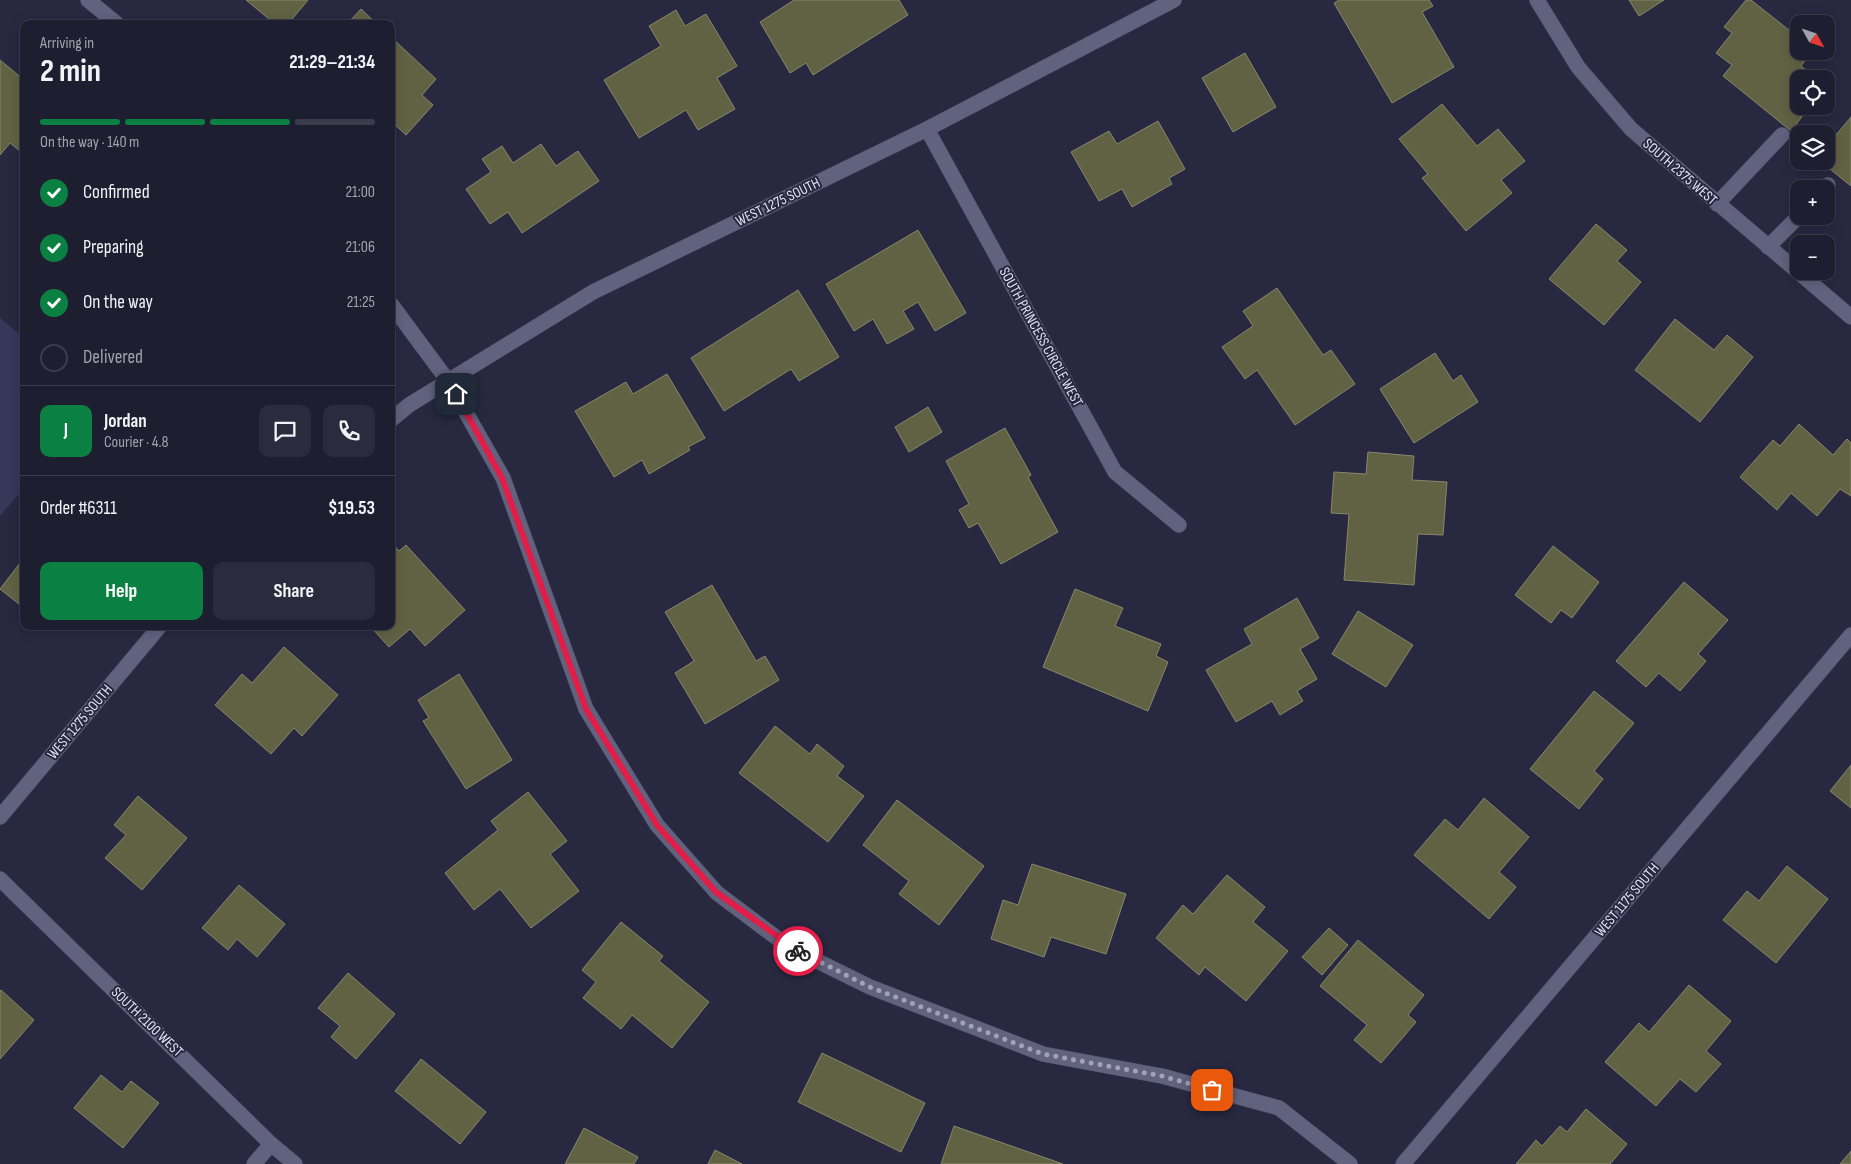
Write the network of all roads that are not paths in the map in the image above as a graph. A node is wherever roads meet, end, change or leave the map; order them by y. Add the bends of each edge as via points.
1 (88, 0) edge
2 (1174, 0) edge
3 (1537, 0) edge
4 (112, 20) edge
5 (927, 128) junction
6 (1782, 135) dead end
7 (1717, 204) junction
8 (1790, 225) edge
9 (1768, 247) junction
10 (395, 309) edge
11 (1851, 317) edge
12 (448, 381) junction
13 (395, 417) edge
14 (1180, 526) dead end
15 (157, 630) edge
16 (1851, 635) edge
17 (0, 817) edge
18 (0, 879) edge
19 (271, 1144) junction
20 (254, 1164) edge
21 (295, 1164) edge
22 (1350, 1164) edge
23 (1403, 1164) edge

1 - 4 street
2 - 5 street, WEST 1275 SOUTH
3 - 7 street, SOUTH 2375 WEST via 1578,67 1631,129
5 - 12 street, WEST 1275 SOUTH via 593,292
5 - 14 street, SOUTH PRINCESS CIRCLE WEST via 1116,472
6 - 7 street
7 - 9 street, SOUTH 2375 WEST
8 - 9 street
9 - 11 street, SOUTH 2375 WEST
10 - 12 street
12 - 13 street, WEST 1275 SOUTH
12 - 22 street via 502,478 586,709 657,825 716,892 789,947 870,987 1043,1054 1162,1076 1279,1108
15 - 17 street, WEST 1275 SOUTH
16 - 23 street, WEST 1175 SOUTH
18 - 19 street, SOUTH 2100 WEST
19 - 20 street
19 - 21 street, SOUTH 2100 WEST

